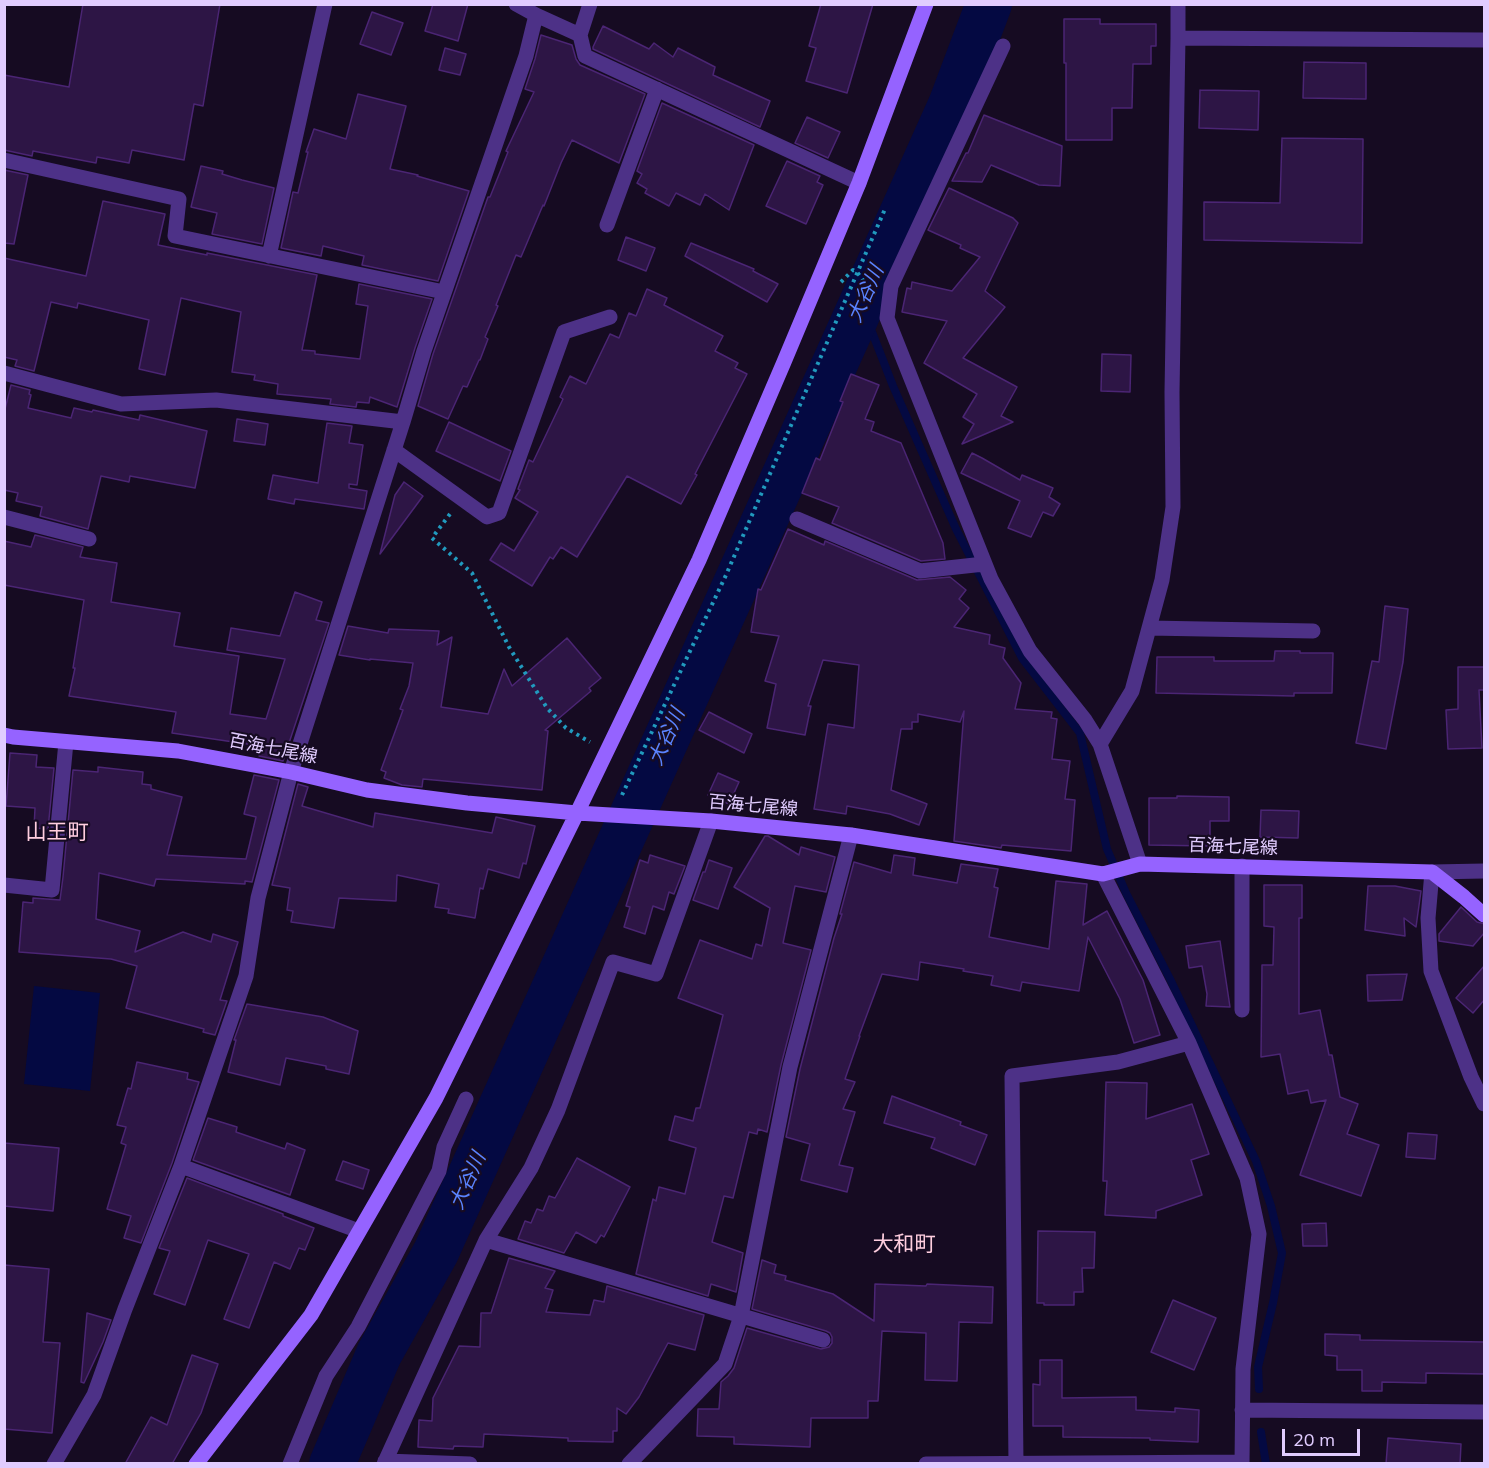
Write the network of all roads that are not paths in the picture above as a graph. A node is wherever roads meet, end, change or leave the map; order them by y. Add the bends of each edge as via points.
1 (325, 4) edge
2 (516, 4) edge
3 (590, 4) edge
4 (926, 4) edge
5 (1178, 4) edge
6 (536, 15) junction
7 (580, 35) junction
8 (1178, 38) junction
9 (1485, 40) edge
10 (1003, 46) dead end
11 (657, 89) junction
12 (4, 160) edge
13 (859, 183) junction
14 (607, 225) dead end
15 (269, 255) junction
16 (444, 292) junction
17 (610, 317) dead end
18 (4, 372) edge
19 (403, 422) junction
20 (394, 450) junction
21 (4, 517) edge
22 (797, 519) dead end
23 (89, 539) dead end
24 (984, 564) junction
25 (1149, 628) junction
26 (1313, 631) dead end
27 (4, 735) edge
28 (66, 742) junction
29 (1100, 744) junction
30 (291, 772) junction
31 (577, 813) junction
32 (711, 821) junction
33 (851, 835) junction
34 (1242, 867) junction
35 (1120, 869) junction
36 (1485, 871) edge
37 (1432, 872) junction
38 (4, 885) edge
39 (1485, 915) edge
40 (1242, 1010) dead end
41 (1189, 1043) junction
42 (466, 1099) dead end
43 (1485, 1104) edge
44 (181, 1166) junction
45 (359, 1231) junction
46 (486, 1240) junction
47 (741, 1316) junction
48 (822, 1340) dead end
49 (1242, 1410) junction
50 (1485, 1412) edge
51 (384, 1462) edge
52 (1016, 1463) edge
53 (1242, 1463) edge
54 (54, 1464) edge
55 (196, 1464) edge
56 (290, 1464) edge
57 (470, 1464) edge
58 (629, 1464) edge
59 (926, 1464) edge

1 - 15 street
2 - 6 street
3 - 7 street
4 - 13 street
5 - 8 street
6 - 7 street
6 - 16 street via 526,56
7 - 11 street via 585,56
8 - 9 street
8 - 25 street via 1173,507 1162,580
10 - 24 street via 891,286 887,318
11 - 13 street
11 - 14 street
12 - 15 street via 178,198 175,236
13 - 31 street via 699,560
15 - 16 street
16 - 19 street
17 - 20 street via 564,332 499,513 487,517
18 - 19 street via 121,404 216,400
19 - 20 street
20 - 30 street
21 - 23 street
22 - 24 street via 920,571
24 - 29 street via 1030,651
25 - 26 street
25 - 29 street via 1131,691
27 - 28 street, 百海七尾線
28 - 30 street, 百海七尾線 via 178,751
28 - 38 street via 52,890
29 - 35 street
30 - 31 street, 百海七尾線 via 367,790
30 - 44 street via 258,898 246,976
31 - 32 street, 百海七尾線
31 - 45 street via 436,1098
32 - 33 street, 百海七尾線
32 - 46 street via 656,974 613,962 558,1110 531,1168
33 - 35 street, 百海七尾線
33 - 47 street via 790,1068
34 - 35 street, 百海七尾線
34 - 37 street, 百海七尾線
34 - 40 street
35 - 41 street
36 - 37 street
37 - 39 street
37 - 43 street via 1428,918 1431,971
41 - 49 street via 1247,1178 1259,1234
41 - 52 street via 1118,1062 1012,1076
42 - 56 street via 444,1147 439,1171 358,1327 326,1376
44 - 45 street
44 - 54 street via 94,1395
45 - 55 street via 310,1315
46 - 47 street
46 - 51 street
47 - 48 street
47 - 58 street via 725,1364
49 - 50 street
49 - 53 street
51 - 57 street
52 - 53 street
52 - 59 street

